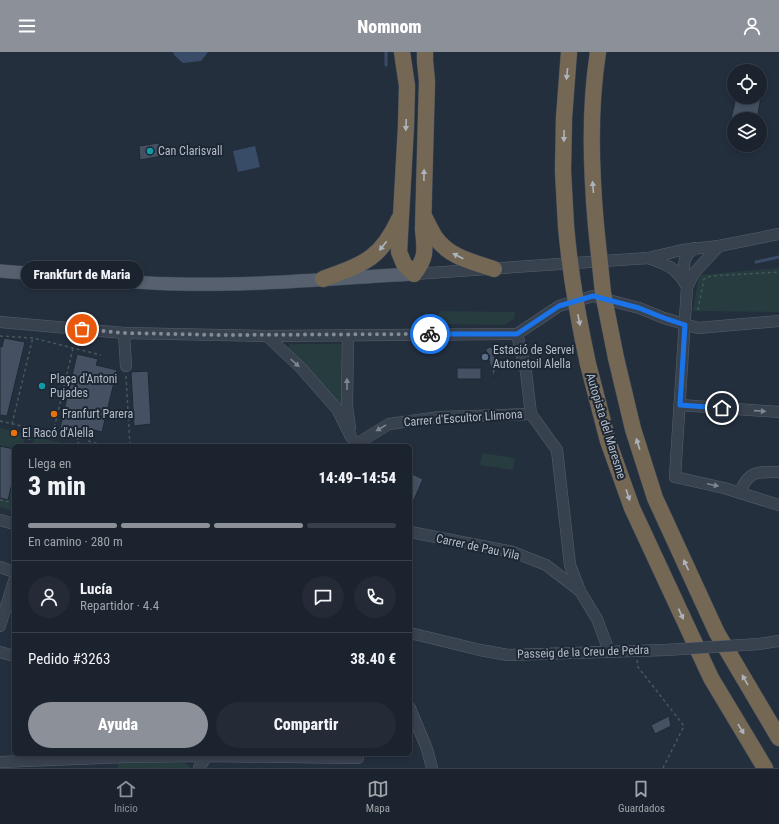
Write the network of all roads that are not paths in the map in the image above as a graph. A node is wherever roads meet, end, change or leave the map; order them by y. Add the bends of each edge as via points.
1 (402, 52) edge
2 (411, 52) edge
3 (425, 52) edge
4 (433, 52) edge
5 (569, 52) edge
6 (598, 52) edge
7 (427, 81) junction
8 (407, 86) junction
9 (402, 212) junction
10 (423, 214) junction
11 (779, 234) edge
12 (719, 246) junction
13 (688, 251) junction
14 (648, 258) junction
15 (494, 269) junction
16 (0, 271) edge
17 (694, 273) junction
18 (414, 274) junction
19 (323, 279) junction
20 (685, 283) junction
21 (779, 321) edge
22 (0, 322) edge
23 (685, 325) junction
24 (124, 333) junction
25 (517, 334) junction
26 (348, 335) junction
27 (267, 336) junction
28 (126, 366) road end
29 (680, 405) junction
30 (342, 408) junction
31 (779, 412) edge
32 (531, 414) junction
33 (352, 443) edge
34 (779, 472) edge
35 (740, 492) junction
36 (779, 505) edge
37 (0, 520) edge
38 (12, 523) edge
39 (412, 532) edge
40 (546, 565) junction
41 (570, 565) junction
42 (0, 567) edge
43 (12, 571) edge
44 (12, 587) edge
45 (580, 591) junction
46 (0, 626) edge
47 (412, 633) edge
48 (779, 642) edge
49 (609, 651) junction
50 (0, 652) edge
51 (12, 655) edge
52 (412, 713) edge
53 (779, 738) edge
54 (167, 756) edge
55 (207, 756) edge
56 (238, 756) edge
57 (358, 760) edge
58 (0, 762) edge
59 (199, 768) edge
60 (432, 768) edge
61 (765, 768) edge

1 - 8 highway
2 - 8 highway
3 - 7 highway
4 - 7 highway
5 -> 61 highway, Autopista del Maresme, bridge via 563,156 569,261 588,364 608,441 632,508 711,678
53 -> 6 highway, Autopista del Maresme, bridge via 717,633 655,498 633,429 603,293 596,226 592,178 592,100
10 -> 7 highway
8 -> 9 highway
9 - 18 highway via 399,252 404,264
9 -> 19 highway via 381,249 369,260
15 -> 10 highway via 454,255 435,236
10 - 18 highway via 425,252
11 - 12 street
12 - 13 street
12 - 17 street
13 - 14 street
13 - 17 street via 695,262
13 - 20 street via 684,262
14 - 15 street
14 - 20 street via 674,269
15 - 18 street
16 - 19 main road via 178,284 241,284
17 - 20 street
18 - 19 main road
20 - 23 street
21 - 23 street via 698,328
22 - 24 street
23 - 25 street via 639,308 593,296 559,306
23 - 29 street
24 - 27 street
24 - 28 street
25 - 26 street
25 - 32 street via 526,372
26 - 27 street
30 -> 26 street
27 -> 30 street
29 -> 31 street
29 -> 35 street via 675,477
30 - 33 street
32 -> 33 street, Carrer d'Escultor Llimona via 440,417 389,424
32 - 41 street via 557,450
34 - 35 street via 755,473 745,481
35 - 36 street
37 - 38 street
39 - 40 street, Carrer de Pau Vila via 513,552
40 - 41 street, Carrer de Pau Vila via 565,568
40 - 45 street, Carrer de Pau Vila
41 - 45 street
42 - 43 street
44 - 46 street
45 - 49 street via 597,619
47 - 49 street, Passeig de la Creu de Pedra via 508,655
48 - 49 street, Passeig de la Creu de Pedra, bridge via 666,650
50 - 51 street
52 - 60 street
54 - 58 street
55 - 59 street
56 - 57 street

